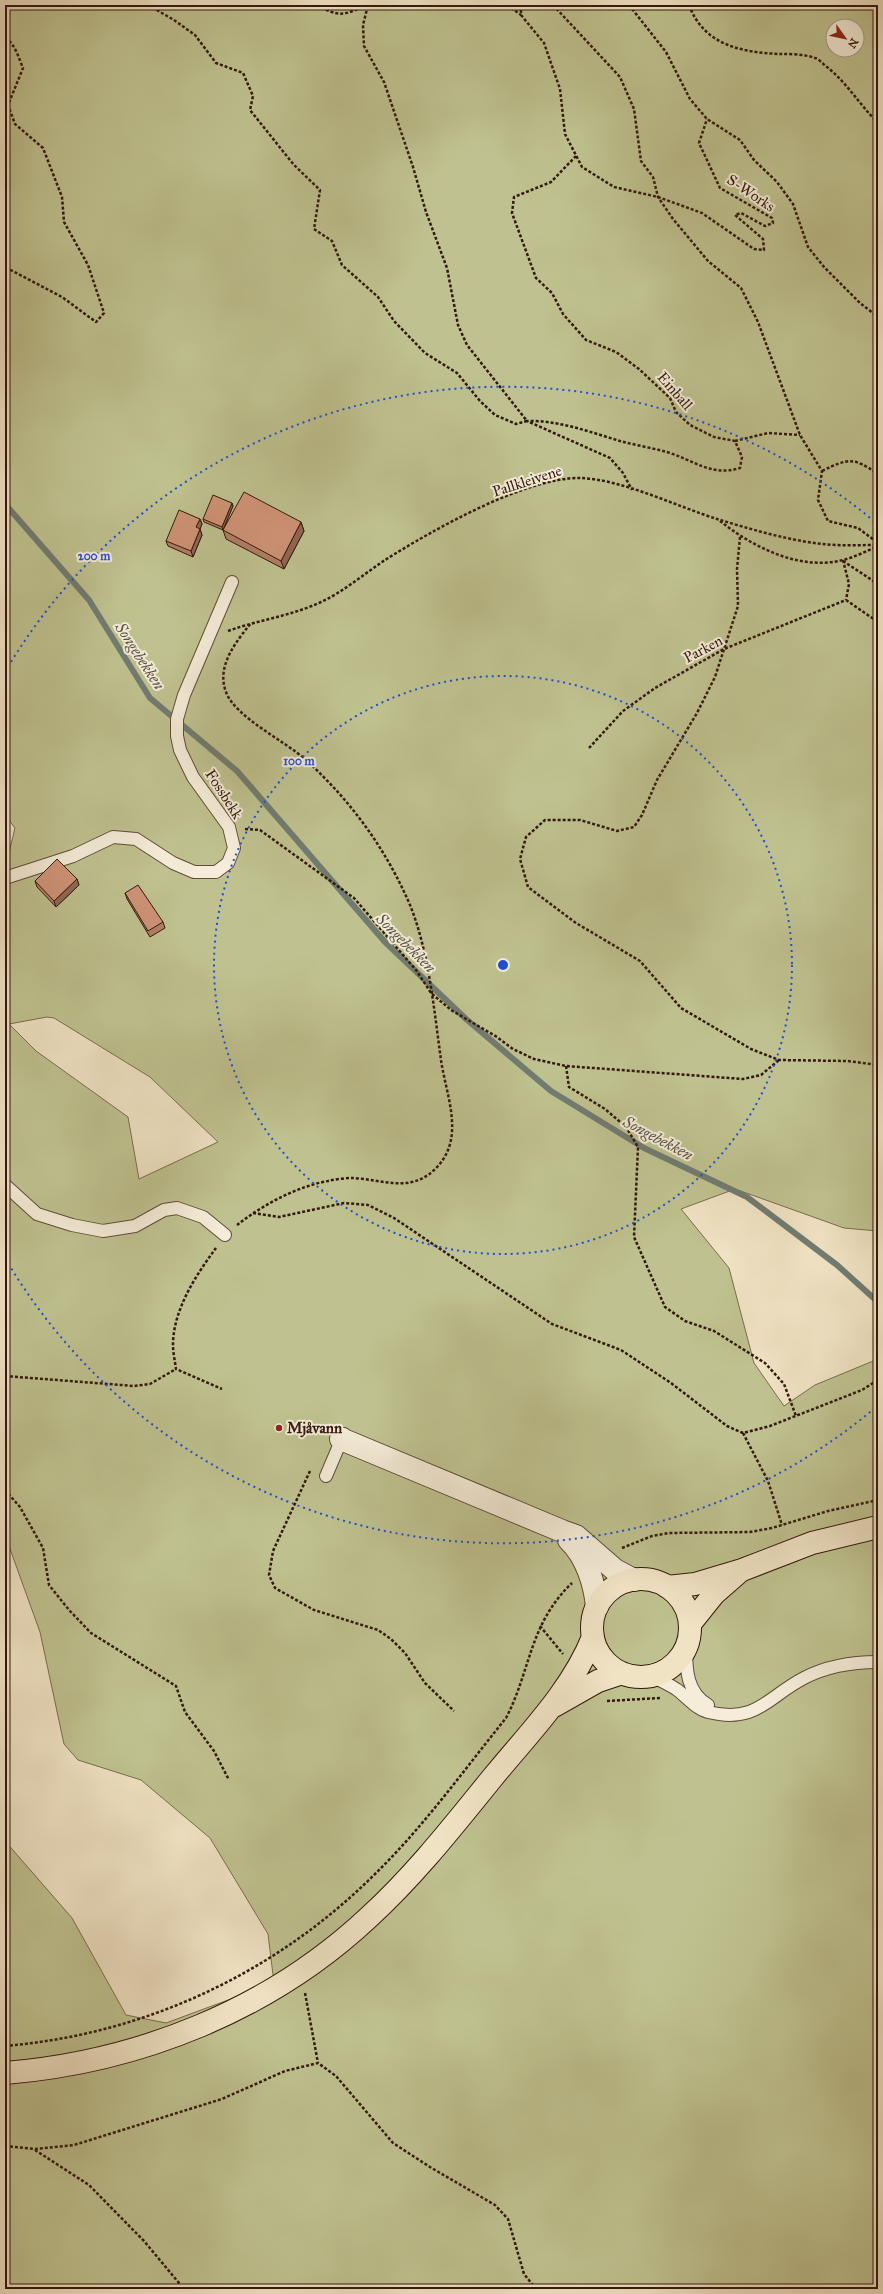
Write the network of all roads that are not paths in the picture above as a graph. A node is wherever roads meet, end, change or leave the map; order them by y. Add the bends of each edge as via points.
1 (232, 582) dead end
2 (5, 878) edge
3 (5, 1185) edge
4 (225, 1235) road end
5 (344, 1434) joint
6 (326, 1476) dead end
7 (878, 1527) edge
8 (595, 1565) junction
9 (742, 1570) junction
10 (634, 1580) junction
11 (667, 1587) junction
12 (597, 1607) junction
13 (690, 1624) junction
14 (593, 1637) junction
15 (686, 1648) junction
16 (878, 1662) edge
17 (622, 1673) junction
18 (651, 1676) junction
19 (551, 1708) junction
20 (721, 1713) junction
21 (5, 2073) edge

1 - 2 lane, Fossbekk via 184,695 177,719 180,750 193,777 229,827 234,848 228,863 216,872 194,872 173,863 136,839 113,837 73,856
3 - 4 lane via 37,1214 72,1225 103,1231 135,1226 164,1210 177,1208 203,1217
5 - 6 lane
5 - 8 street via 562,1531 580,1554
7 - 9 main road via 812,1543
8 - 10 street via 614,1570
8 - 12 street
9 - 11 main road via 695,1584
9 - 13 main road via 714,1594
10 - 11 main road via 651,1580
10 - 12 main road via 612,1589
11 - 13 main road via 683,1603
12 - 14 main road via 593,1616
13 - 15 main road
14 - 17 main road via 600,1655 610,1666
14 - 19 main road via 580,1665
15 - 18 main road via 672,1666
15 - 20 lane via 690,1685 698,1697
16 - 20 lane via 851,1663 826,1669 804,1678 768,1704 752,1712
17 - 18 main road via 636,1677
17 - 19 main road via 598,1681
18 - 20 lane via 675,1688 702,1710
19 - 21 main road via 408,1879 368,1918 300,1971 236,2009 172,2037 100,2058

